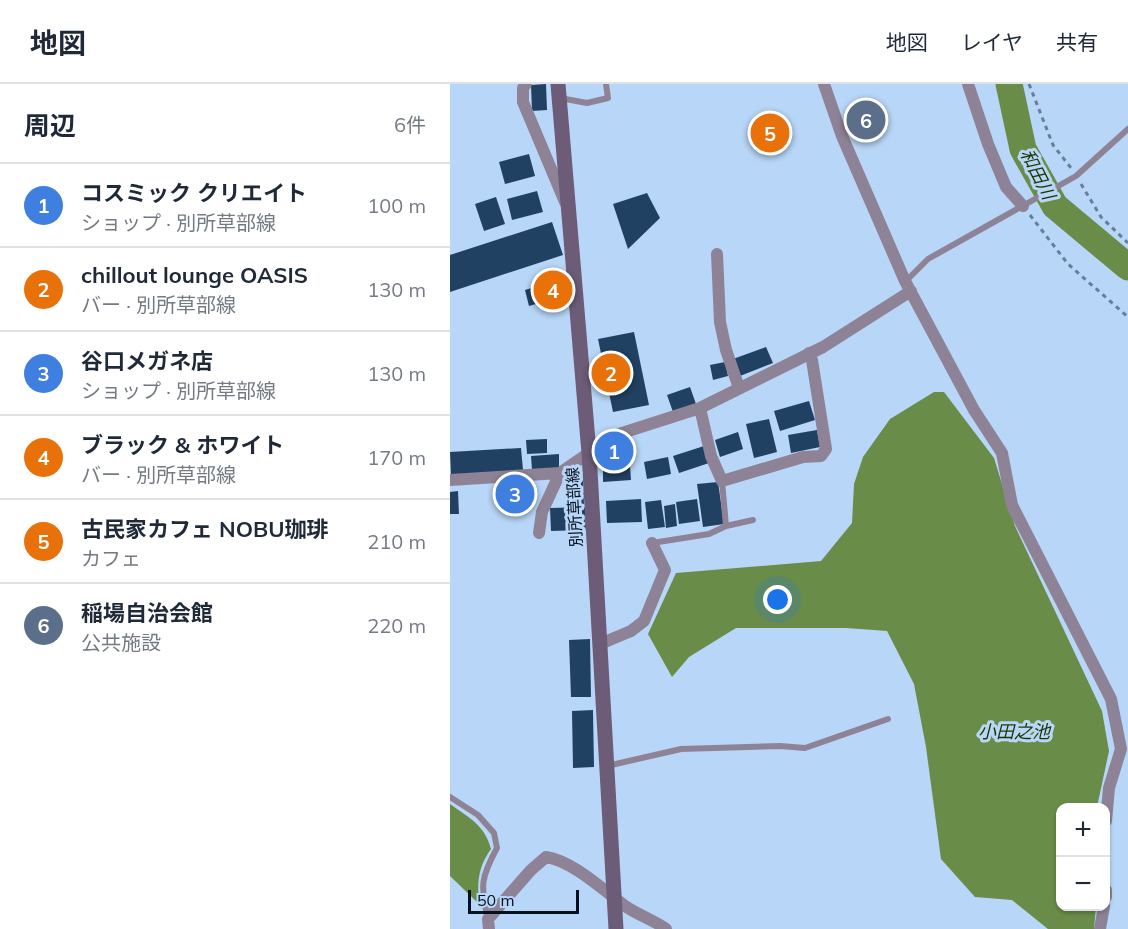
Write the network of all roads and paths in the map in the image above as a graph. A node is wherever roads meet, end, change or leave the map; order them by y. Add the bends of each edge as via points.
1 (526, 84) edge
2 (606, 84) edge
3 (824, 84) edge
4 (968, 84) edge
5 (1029, 84) edge
6 (559, 91) edge
7 (1128, 129) edge
8 (1053, 145) dead end
9 (1023, 206) junction
10 (569, 213) junction
11 (1101, 217) dead end
12 (1128, 243) edge
13 (717, 254) dead end
14 (908, 286) junction
15 (1128, 318) edge
16 (809, 353) junction
17 (739, 388) junction
18 (700, 408) junction
19 (590, 453) junction
20 (560, 473) junction
21 (450, 480) edge
22 (722, 481) junction
23 (753, 519) dead end
24 (726, 526) junction
25 (539, 533) dead end
26 (652, 543) joint
27 (600, 644) junction
28 (888, 719) dead end
29 (607, 766) junction
30 (450, 797) edge
31 (1108, 803) edge
32 (614, 896) junction
33 (1103, 911) edge
34 (488, 924) edge
35 (616, 929) edge
36 (666, 929) edge
37 (1100, 929) edge

1 - 10 street via 523,102
2 - 6 lane via 608,98 587,103
3 - 14 street via 842,136
4 - 9 street via 1006,187
5 - 8 path
6 - 10 main road, 別所草部線
7 - 9 lane via 1077,176
9 - 14 lane via 928,259
9 - 15 path via 1068,264
10 - 19 main road, 別所草部線
11 - 12 path
13 - 17 street via 720,322
14 - 16 street
14 - 31 street via 974,410 1002,453 1012,506 1111,699 1121,749
16 - 17 street
16 - 22 street via 826,449 821,456 803,457
17 - 18 street
18 - 19 street via 622,433
18 - 22 street via 711,456
19 - 20 street
19 - 27 main road, 別所草部線
20 - 21 street
20 - 25 street via 542,512
22 - 24 lane
23 - 24 lane
24 - 26 lane via 710,534
26 - 27 street via 665,570 644,621
27 - 29 main road, 別所草部線
28 - 29 lane via 805,748 681,749
29 - 32 main road, 別所草部線
30 - 34 lane via 478,815 494,833 497,848 484,871 482,895
32 - 34 street via 558,859 546,857
32 - 35 main road, 別所草部線
32 - 36 street
33 - 37 street

